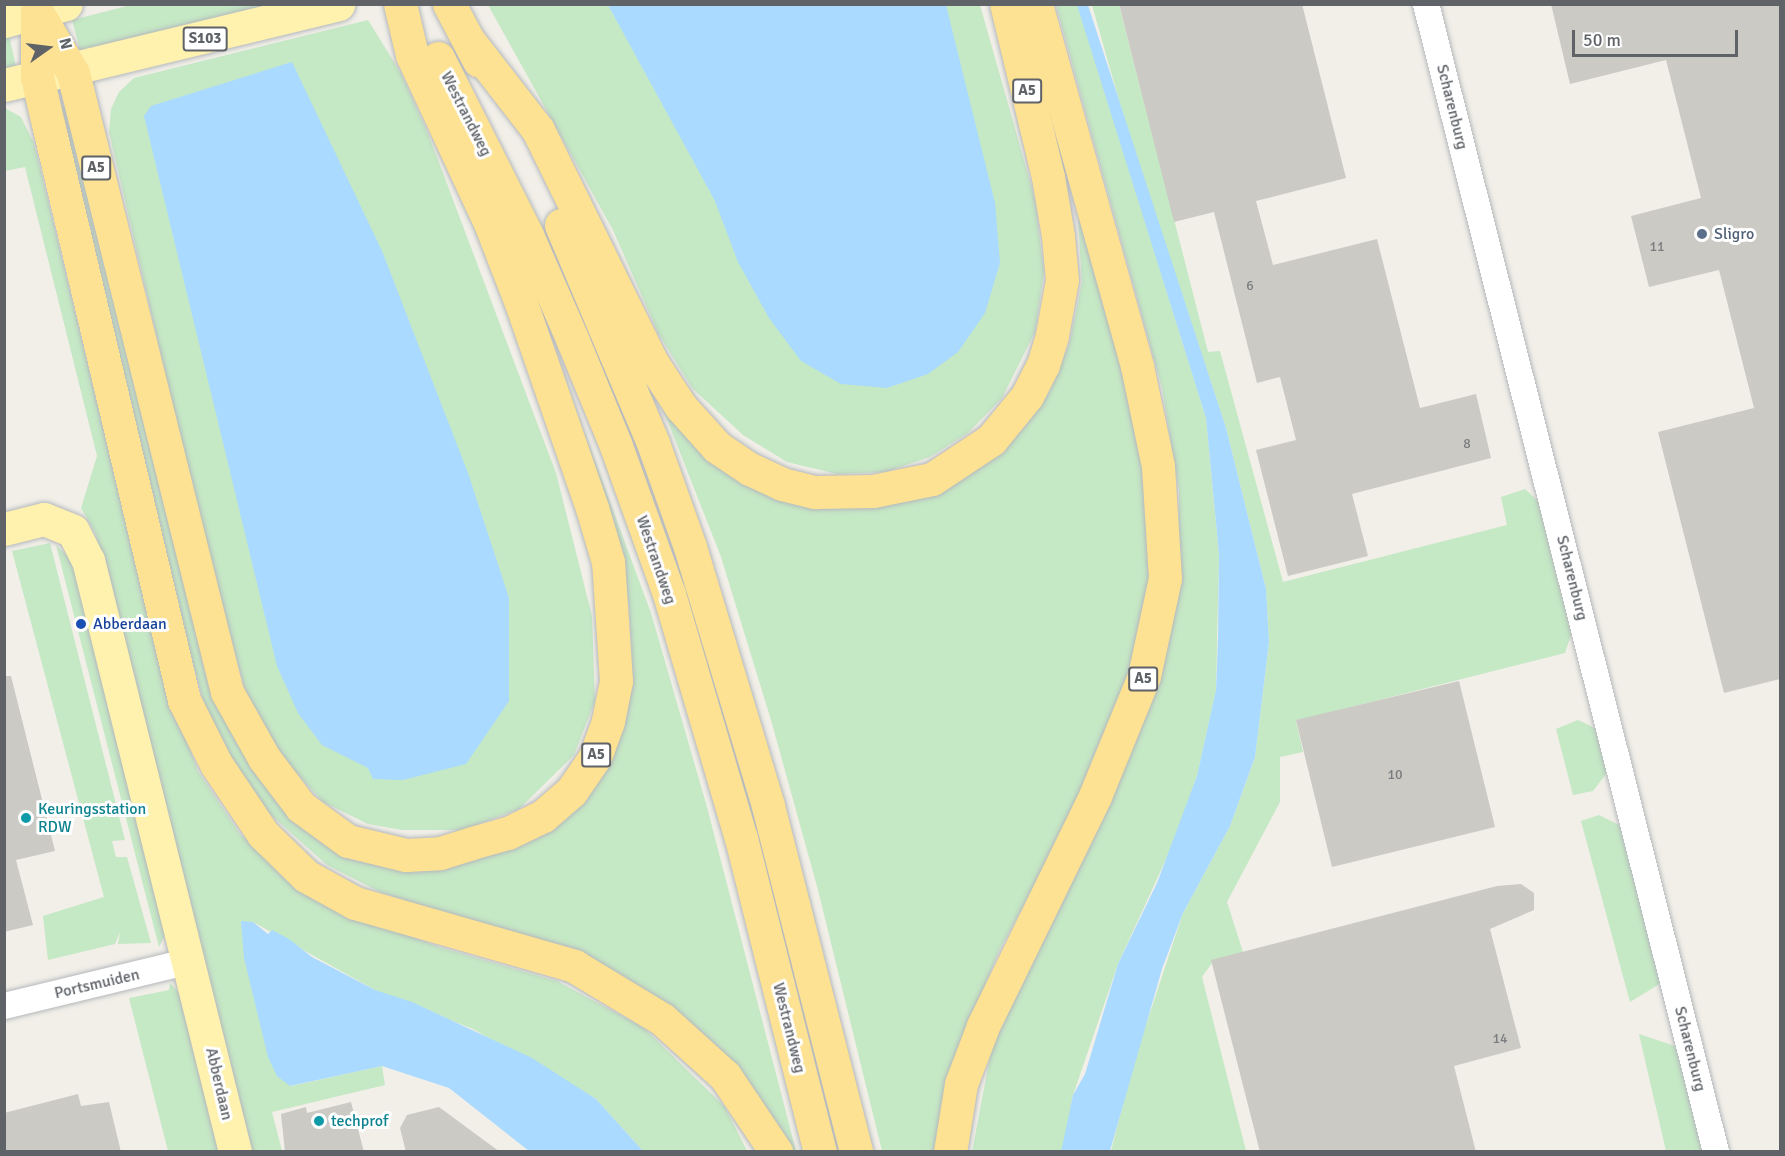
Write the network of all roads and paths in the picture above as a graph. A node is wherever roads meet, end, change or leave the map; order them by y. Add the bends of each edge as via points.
1 (338, 4) edge
2 (400, 4) edge
3 (448, 4) edge
4 (1006, 4) edge
5 (1036, 4) edge
6 (1426, 4) edge
7 (52, 8) edge
8 (4, 21) edge
9 (469, 41) junction
10 (423, 52) junction
11 (71, 68) junction
12 (37, 77) junction
13 (4, 86) edge
14 (4, 529) edge
15 (190, 961) junction
16 (4, 1006) edge
17 (235, 1152) edge
18 (776, 1152) edge
19 (820, 1152) edge
20 (856, 1152) edge
21 (950, 1152) edge
22 (1716, 1152) edge

1 - 11 main road, S103
2 - 10 highway, Westrandweg / A5
3 - 9 highway, Westrandweg / A5
4 - 9 highway, A5 via 1048,177 1058,236 1062,280 1052,335 1027,396 991,440 932,479 873,491 815,492 782,484 717,447 681,407 651,361 538,130
5 - 21 highway, A5 via 1137,366 1158,466 1165,578 1144,676 1095,795 983,1026 961,1084
6 - 22 street, Scharenburg
7 - 8 main road
7 - 11 highway, A5
7 - 12 highway, A5
9 - 20 highway, Westrandweg / A5 via 568,242 653,443 686,537 765,795
10 - 11 highway, A5 via 490,223 592,508 608,562 616,681 595,757 571,792 543,816 508,833 462,846 406,855 348,841 301,807 264,758 227,692
10 - 19 highway, Westrandweg / A5 via 527,235 616,446 669,594 741,838
11 - 12 main road, S103
12 - 13 main road, S103
12 - 18 highway, A5 via 184,700 216,764 263,834 306,876 355,903 574,966 662,1019 725,1076
14 - 15 main road, Abberdaan via 44,519 73,531 88,560
15 - 16 street, Portsmuiden
15 - 17 main road, Abberdaan

